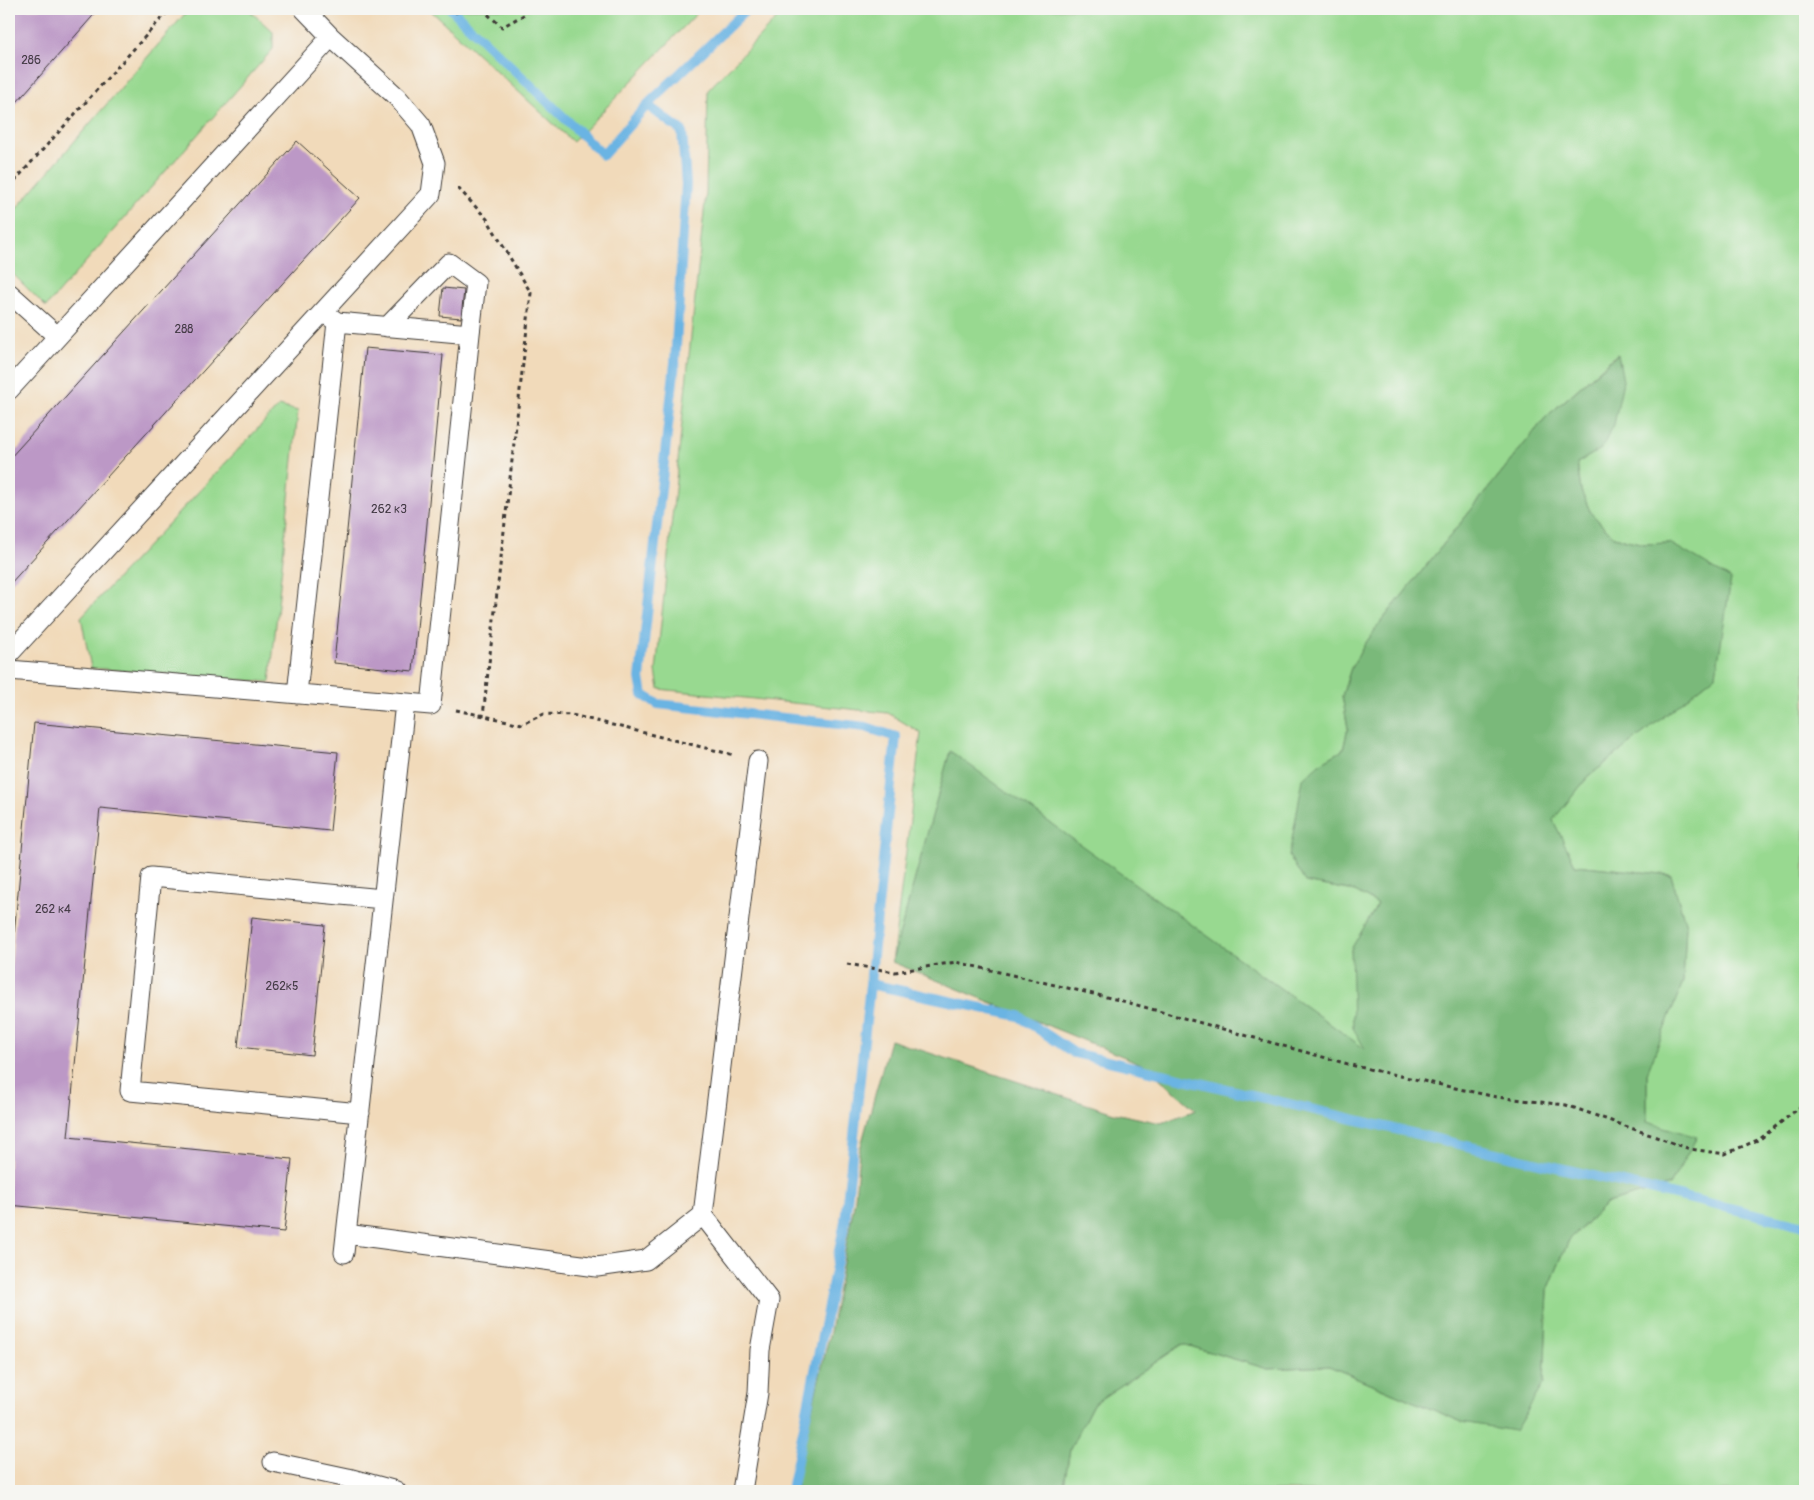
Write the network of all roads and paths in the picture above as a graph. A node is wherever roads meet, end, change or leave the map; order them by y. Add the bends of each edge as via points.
1 (170, 9) edge
2 (304, 9) edge
3 (464, 9) edge
4 (482, 9) edge
5 (529, 9) edge
6 (456, 13) dead end
7 (331, 37) junction
8 (435, 163) junction
9 (9, 187) edge
10 (9, 293) edge
11 (330, 317) junction
12 (387, 327) junction
13 (470, 334) junction
14 (57, 336) junction
15 (9, 390) edge
16 (9, 654) edge
17 (9, 670) edge
18 (297, 694) junction
19 (405, 703) junction
20 (431, 705) junction
21 (483, 716) junction
22 (758, 761) joint
23 (384, 899) junction
24 (847, 964) dead end
25 (1805, 1102) edge
26 (360, 1113) junction
27 (703, 1215) junction
28 (346, 1234) junction
29 (344, 1253) dead end
30 (273, 1462) dead end
31 (396, 1491) edge
32 (742, 1491) edge

1 - 9 path
2 - 7 lane
3 - 6 path
4 - 5 path via 502,27
7 - 8 lane via 397,97 421,125
7 - 14 lane
8 - 11 lane via 431,194
8 - 21 path via 487,219 531,293
10 - 14 lane
11 - 12 lane
11 - 16 lane
11 - 18 lane
12 - 13 lane
12 - 13 lane via 449,263 476,283
13 - 20 lane
14 - 15 lane
17 - 18 lane
18 - 19 lane
19 - 20 lane
19 - 23 lane
20 - 21 path
21 - 22 path via 522,724 544,714 572,716
22 - 27 lane
23 - 26 lane
23 - 26 lane via 151,877 130,1091
24 - 25 path via 895,972 956,962 1119,1000 1355,1066 1496,1097 1566,1105 1690,1149 1725,1154 1760,1139
26 - 28 lane
27 - 28 lane via 646,1260 597,1267
27 - 32 lane via 769,1300
28 - 29 lane
30 - 31 lane

